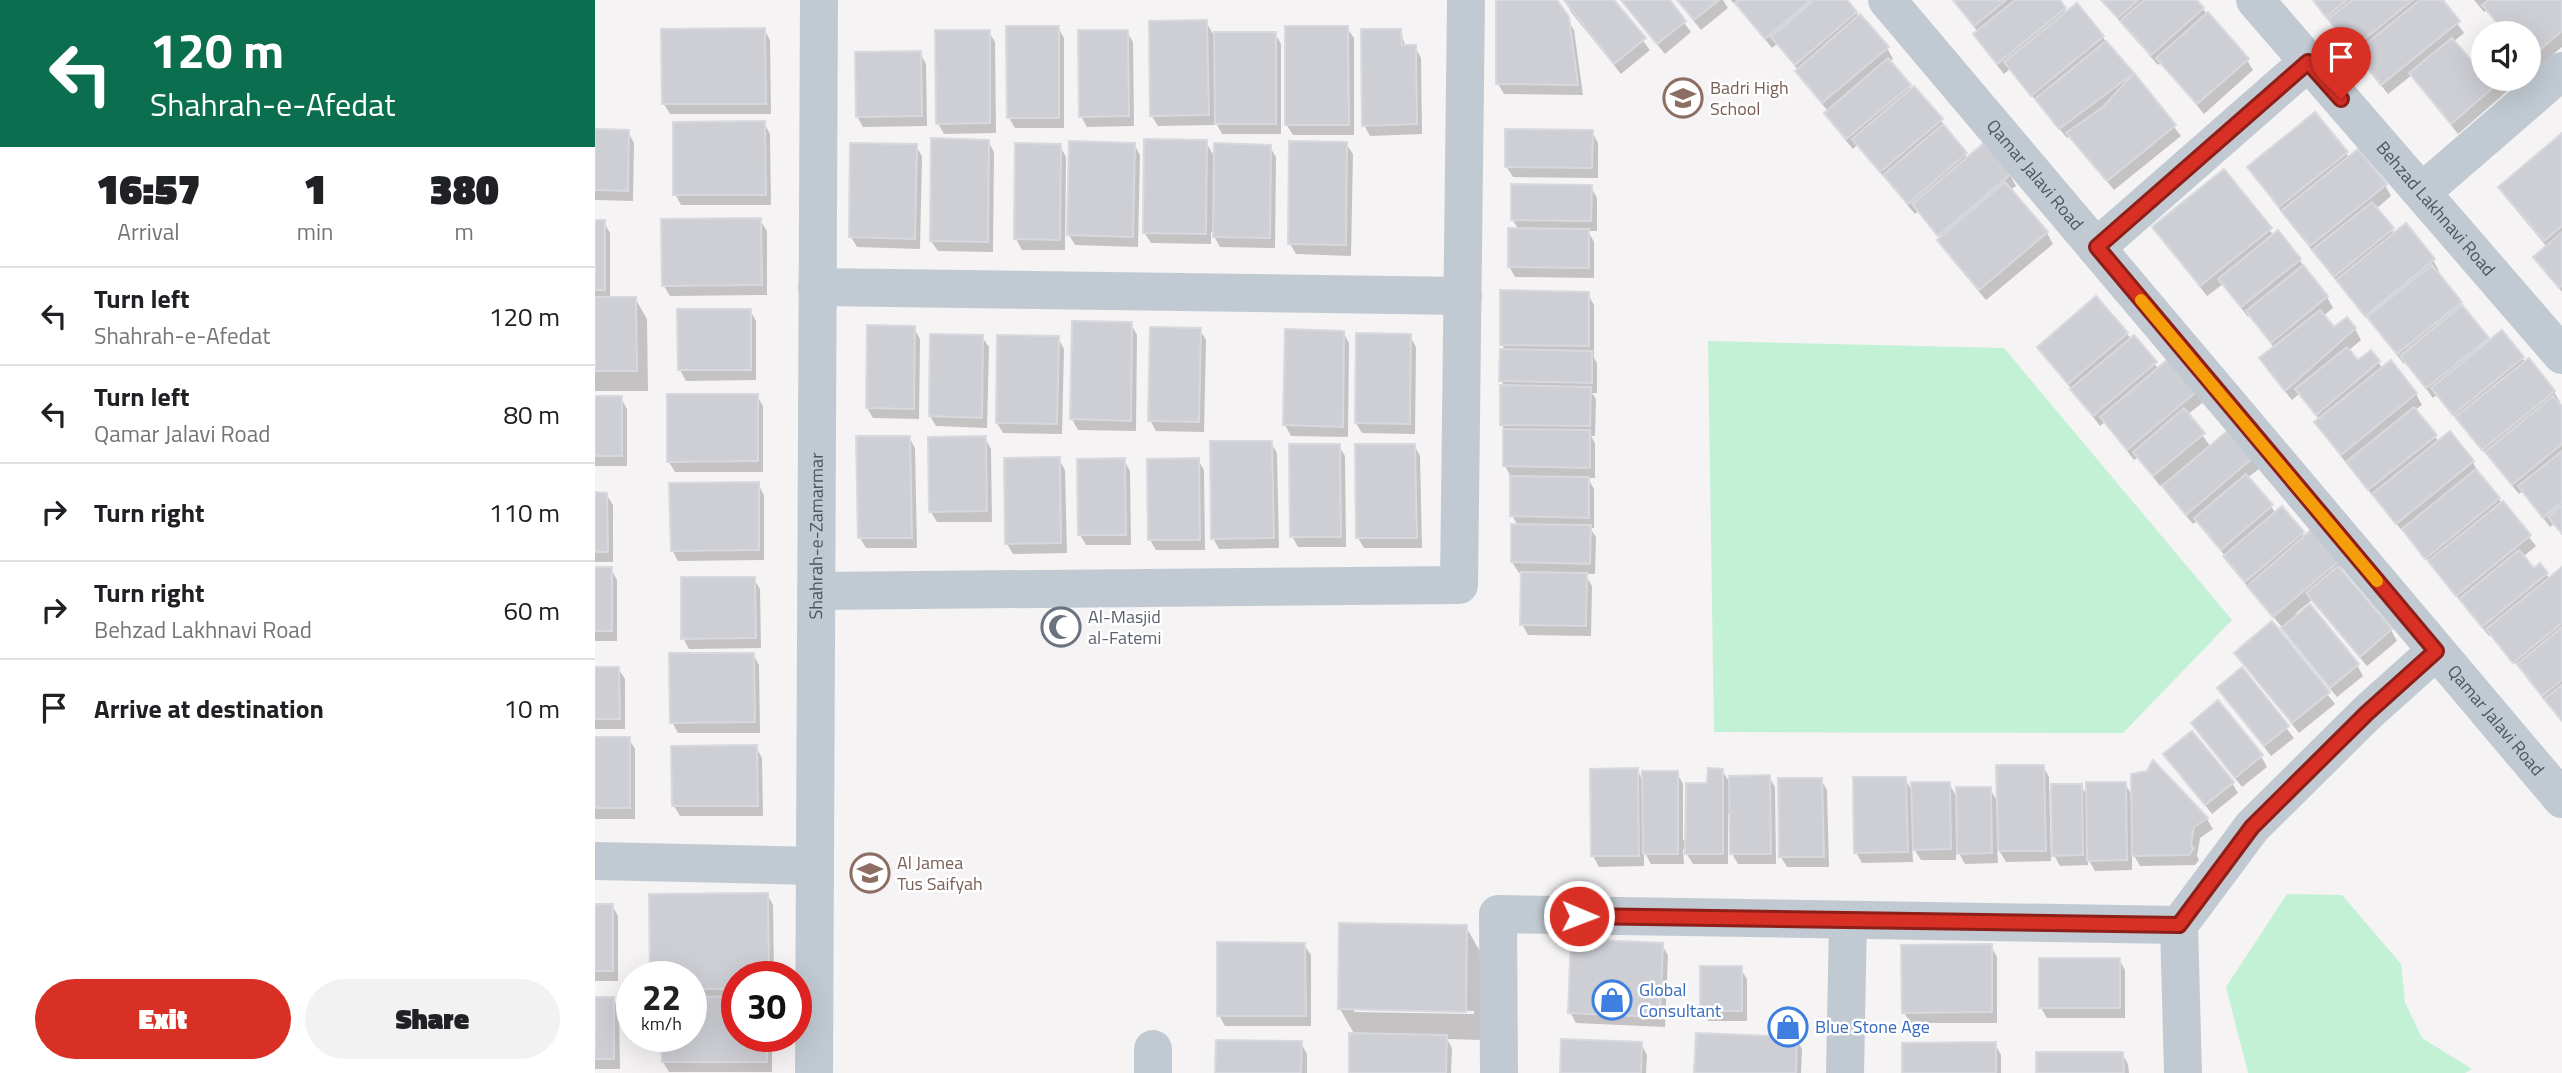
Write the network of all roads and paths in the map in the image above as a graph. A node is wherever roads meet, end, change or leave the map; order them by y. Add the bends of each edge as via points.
1 (819, 0) edge
2 (1466, 0) edge
3 (1887, 0) edge
4 (2255, 0) edge
5 (2308, 62) junction
6 (2562, 71) edge
7 (2422, 192) junction
8 (2097, 247) junction
9 (817, 287) junction
10 (1462, 296) junction
11 (2562, 355) edge
12 (816, 592) junction
13 (2436, 651) junction
14 (2562, 799) edge
15 (595, 861) edge
16 (814, 866) junction
17 (1848, 920) junction
18 (2179, 925) junction
19 (814, 1073) edge
20 (1499, 1073) edge
21 (1845, 1073) edge
22 (2183, 1073) edge

1 - 9 street, Shahrah-e-Zamarmar
2 - 10 street
3 - 8 street, Qamar Jalavi Road
4 - 5 street, Behzad Lakhnavi Road
5 - 7 street, Behzad Lakhnavi Road
5 - 8 street
6 - 7 street
7 - 11 street, Behzad Lakhnavi Road
8 - 13 street, Qamar Jalavi Road
9 - 10 street
9 - 12 street, Shahrah-e-Zamarmar
10 - 12 street via 1459,585
12 - 16 street, Shahrah-e-Zamarmar
13 - 14 street, Qamar Jalavi Road
13 - 18 street via 2252,827
15 - 16 street
16 - 19 street, Shahrah-e-Zamarmar
17 - 18 street
17 - 20 street via 1498,914
17 - 21 street
18 - 22 street

